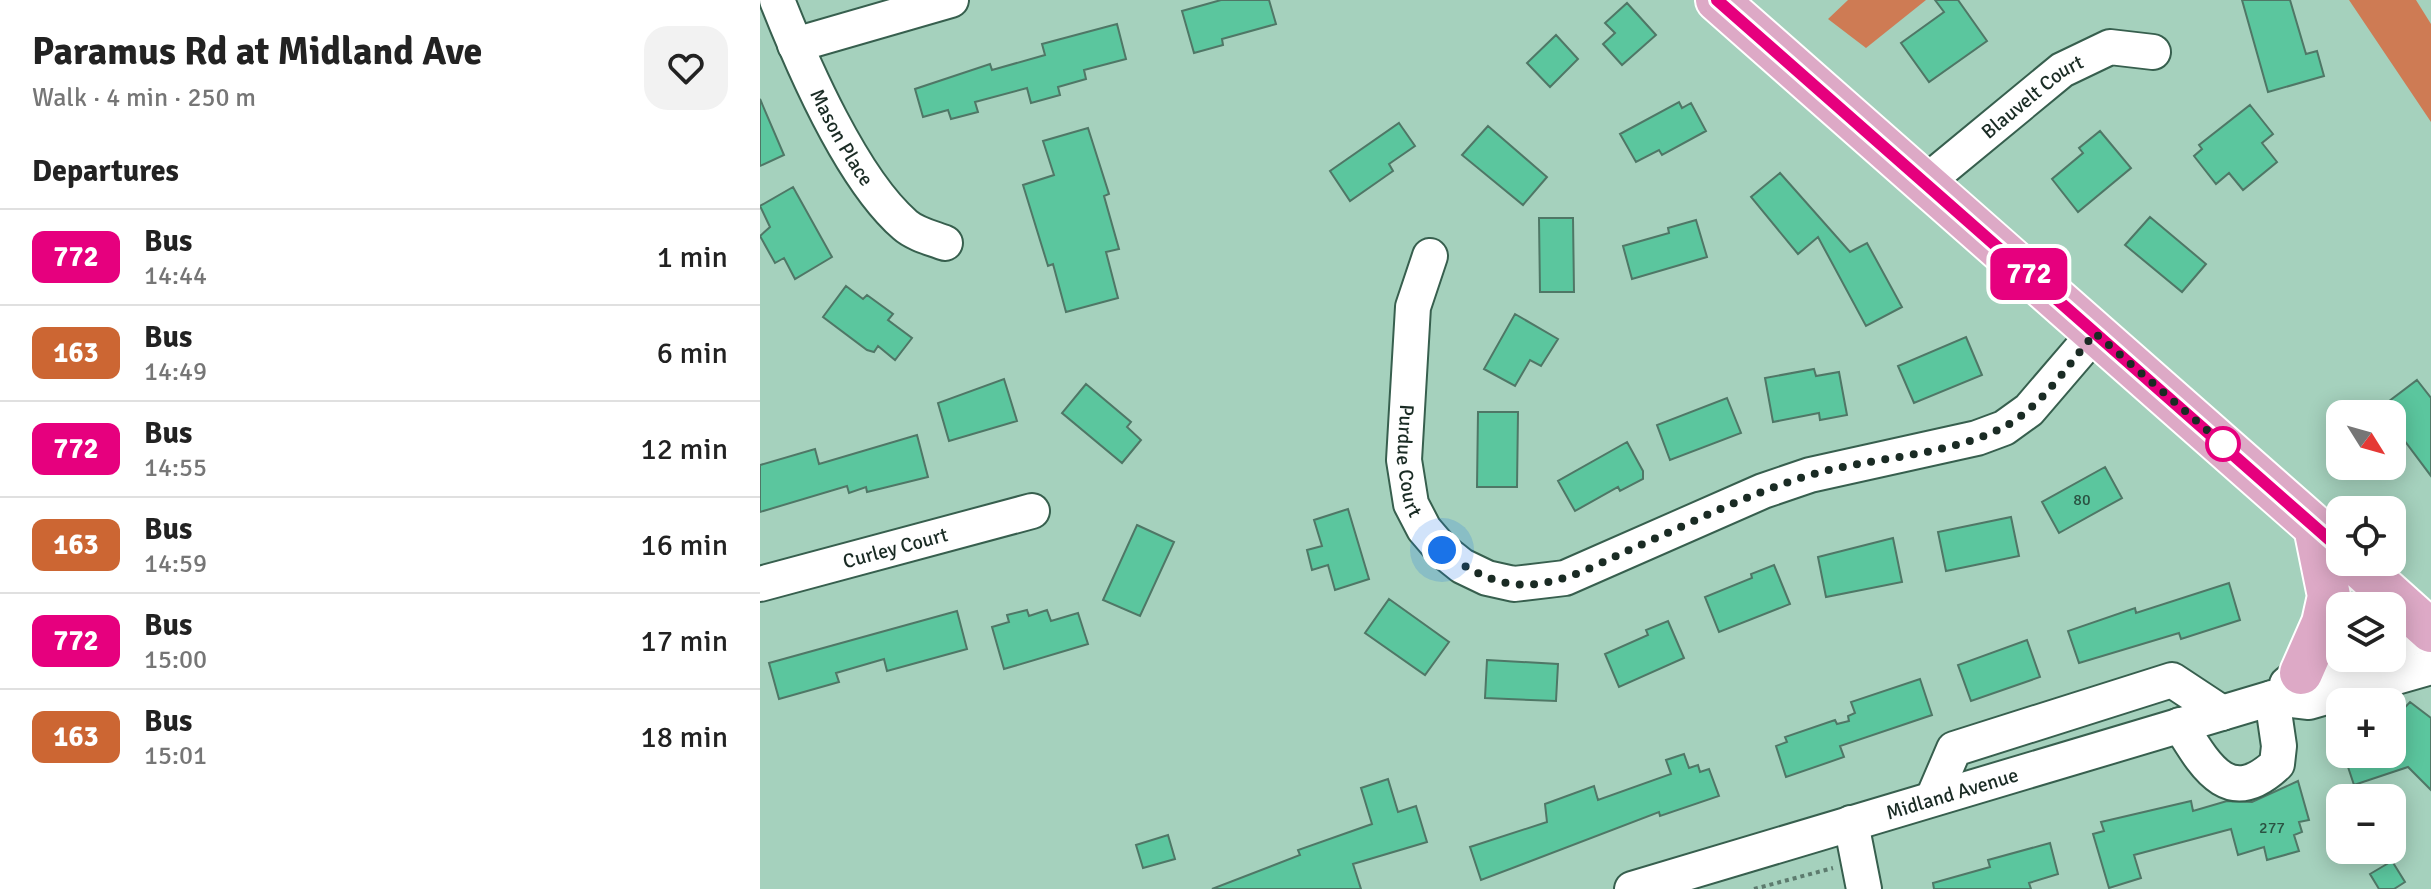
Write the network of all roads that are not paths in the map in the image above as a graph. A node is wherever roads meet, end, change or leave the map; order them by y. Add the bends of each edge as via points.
1 (777, 0) edge
2 (951, 0) edge
3 (1717, 0) edge
4 (795, 45) junction
5 (2153, 52) dead end
6 (1925, 183) junction
7 (945, 243) dead end
8 (1430, 256) dead end
9 (2095, 333) junction
10 (1032, 511) dead end
11 (2326, 536) edge
12 (2329, 576) edge
13 (2370, 576) edge
14 (760, 584) edge
15 (2431, 631) edge
16 (2406, 639) edge
17 (2326, 667) edge
18 (2431, 667) edge
19 (2286, 685) junction
20 (2222, 713) junction
21 (2180, 725) junction
22 (1933, 798) junction
23 (1851, 823) junction
24 (1852, 877) edge
25 (1632, 889) edge

1 - 4 street, Mason Place
2 - 4 street
3 - 6 main road
4 - 7 street, Mason Place via 866,183 907,227
5 - 6 street, Blauvelt Court via 2110,47 2062,70
6 - 9 main road
8 - 9 street, Purdue Court via 1413,307 1404,460 1411,504 1424,529 1462,566 1514,584 1565,578 1810,475 2004,428 2029,410
9 - 11 main road
10 - 14 street, Curley Court
12 - 19 main road via 2323,623
13 - 15 main road
15 - 16 street
17 - 19 street, Midland Avenue
18 - 19 street, Midland Avenue via 2309,702
19 - 20 street, Midland Avenue
19 - 21 street via 2277,764 2251,785 2236,786 2218,774 2200,758
20 - 21 street, Midland Avenue
20 - 22 street via 2172,680 1954,749
21 - 22 street, Midland Avenue
22 - 23 street, Midland Avenue
23 - 24 street
23 - 25 street, Midland Avenue

